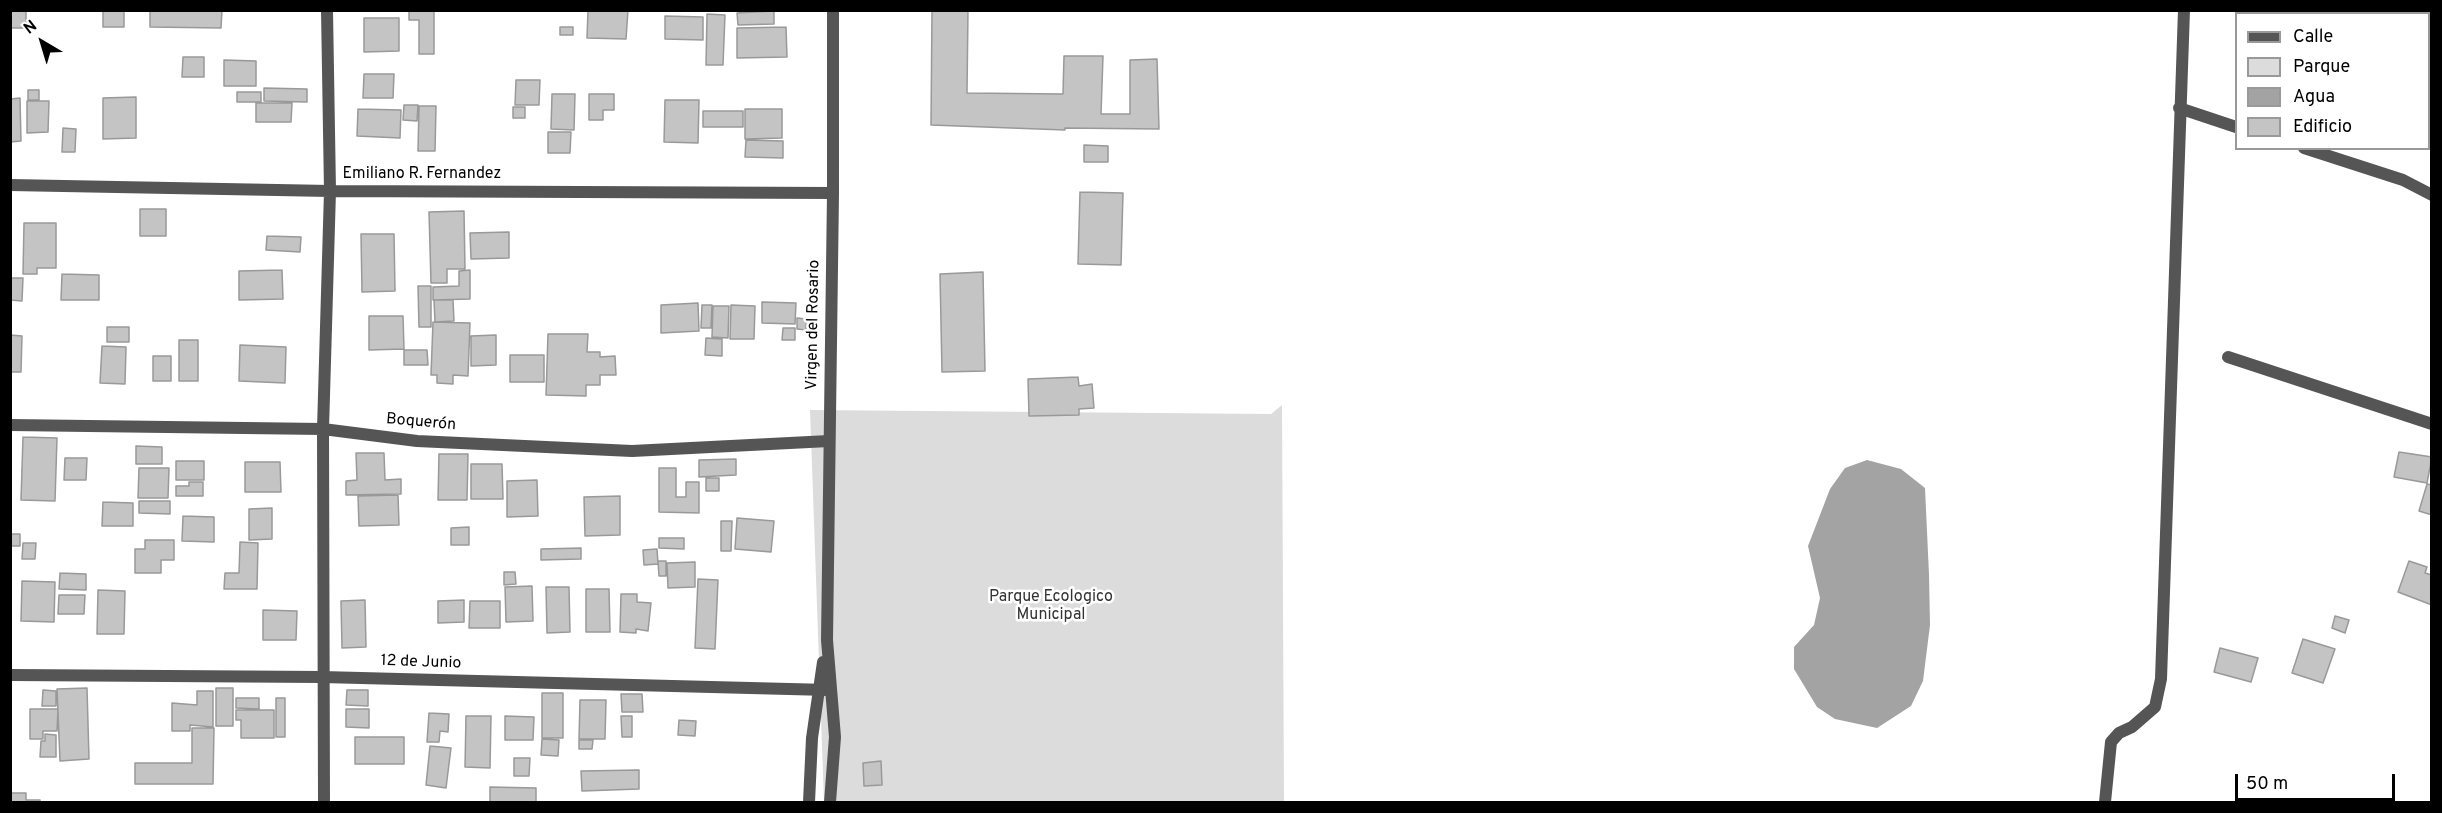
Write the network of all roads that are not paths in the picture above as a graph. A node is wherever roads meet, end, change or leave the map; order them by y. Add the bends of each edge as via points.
1 (327, 10) edge
2 (833, 10) edge
3 (2184, 10) edge
4 (2179, 108) junction
5 (2235, 127) edge
6 (2310, 150) edge
7 (10, 185) edge
8 (330, 191) junction
9 (833, 193) junction
10 (2432, 195) edge
11 (2228, 357) dead end
12 (2432, 424) edge
13 (10, 425) edge
14 (323, 429) junction
15 (829, 441) junction
16 (10, 675) edge
17 (322, 677) junction
18 (825, 690) junction
19 (324, 802) edge
20 (809, 802) edge
21 (830, 802) edge
22 (2105, 802) edge

1 - 8 street
2 - 9 street, Virgen del Rosario
3 - 4 street
4 - 5 street
4 - 22 street via 2161,679 2155,707 2111,742
6 - 10 street via 2403,180
7 - 8 street, Emiliano R. Fernandez
8 - 9 street, Emiliano R. Fernandez
8 - 14 street
9 - 15 street, Virgen del Rosario
11 - 12 street
13 - 14 street, Boquerón
14 - 15 street, Boquerón via 417,441 632,451
14 - 17 street
15 - 18 street, Virgen del Rosario
16 - 17 street, 12 de Junio
17 - 18 street, 12 de Junio
17 - 19 street
18 - 20 street via 812,738
18 - 21 street via 835,737

